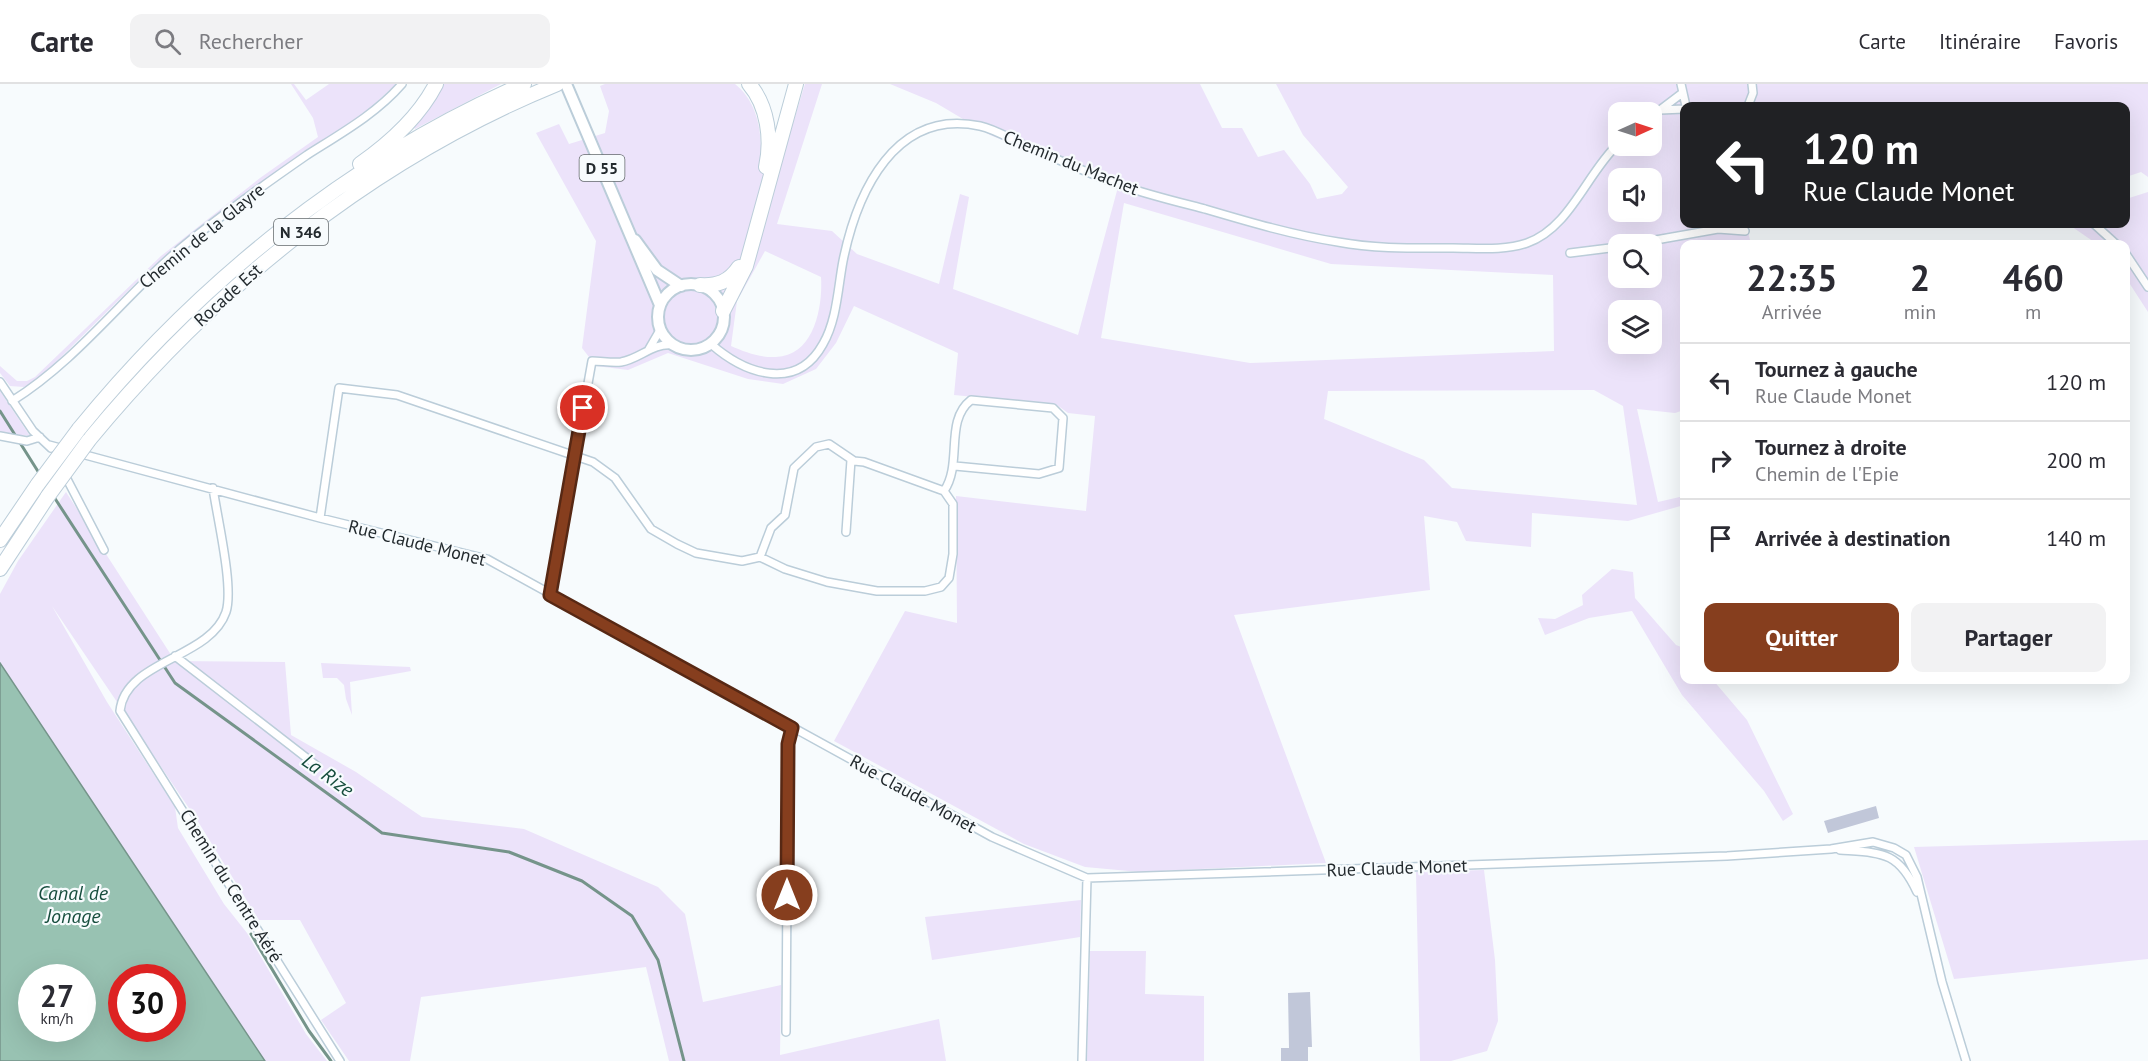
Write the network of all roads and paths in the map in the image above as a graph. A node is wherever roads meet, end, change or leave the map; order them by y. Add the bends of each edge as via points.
1 (402, 84) edge
2 (436, 84) edge
3 (524, 84) edge
4 (557, 84) edge
5 (566, 84) edge
6 (749, 84) edge
7 (796, 84) edge
8 (1681, 84) edge
9 (1752, 84) edge
10 (1681, 94) junction
11 (1683, 102) edge
12 (1749, 102) edge
13 (1662, 108) edge
14 (1680, 108) edge
15 (1662, 110) edge
16 (1608, 156) edge
17 (327, 196) junction
18 (2098, 228) edge
19 (629, 231) junction
20 (1744, 231) dead end
21 (1662, 239) edge
22 (2112, 240) edge
23 (1608, 248) edge
24 (1570, 253) dead end
25 (2130, 260) edge
26 (700, 285) junction
27 (681, 286) junction
28 (2148, 286) edge
29 (660, 305) junction
30 (723, 311) junction
31 (660, 330) junction
32 (711, 344) junction
33 (672, 345) junction
34 (649, 349) junction
35 (0, 382) edge
36 (12, 401) junction
37 (4, 437) edge
38 (40, 437) junction
39 (50, 445) junction
40 (575, 455) junction
41 (851, 460) junction
42 (955, 466) junction
43 (213, 488) junction
44 (944, 491) junction
45 (320, 518) junction
46 (846, 532) dead end
47 (0, 540) edge
48 (104, 550) dead end
49 (760, 557) junction
50 (0, 569) edge
51 (550, 595) junction
52 (173, 658) junction
53 (792, 728) junction
54 (317, 766) dead end
55 (1087, 878) junction
56 (786, 1032) dead end
57 (340, 1061) edge
58 (1082, 1061) edge
59 (1966, 1061) edge

1 - 36 street, Chemin de la Glayre via 377,108 192,239 56,368
2 - 17 highway via 397,135 339,179
3 - 17 highway, Rocade Est / N 346 via 432,130
4 - 50 highway, Rocade Est / N 346, bridge via 440,141 368,185 299,234 196,322 89,440
5 - 19 main road, D 55
6 - 26 highway via 759,99 767,127 764,174 738,268 725,281
7 - 30 highway via 748,257
8 - 10 street
9 - 12 street
10 - 11 street
10 - 13 street
14 - 15 street
16 - 32 street, Chemin du Machet via 1571,207 1551,228 1527,243 1497,248 1387,248 1339,243 1275,229 1122,186 982,126 942,126 915,134 892,149 878,167 863,197 844,257 824,344 810,360 782,373 762,374 740,366
17 - 47 highway, Rocade Est / N 346, bridge via 248,257 145,353 80,429
18 - 22 street
19 - 27 main road, D 55 via 657,270
19 - 29 main road, D 55
20 - 21 street via 1718,229
23 - 24 street
25 - 28 street
26 - 27 main road
26 - 30 main road via 715,295
27 - 29 main road via 672,290
29 - 31 main road
30 - 32 main road via 722,329
31 - 33 main road
31 - 34 street
32 - 33 main road via 692,351
33 - 34 street
34 - 40 street via 621,362 592,361
35 - 36 street
36 - 38 street
37 - 38 street via 27,441
38 - 39 street
39 - 43 street, Rue Claude Monet
39 - 48 street
40 - 45 street via 397,395 339,388
40 - 49 street via 615,478 651,529 696,552 742,561
40 - 51 street
41 - 44 street
41 - 46 street
41 - 49 street via 829,444 816,447 799,461 794,468 785,514 771,528
42 - 42 street via 958,419 962,407 971,400 1053,408 1063,418 1059,468 1040,474
42 - 44 street
43 - 45 street, Rue Claude Monet
43 - 52 street via 228,591 227,610 213,634
44 - 49 street via 953,504 953,554 949,578 941,587 877,591 795,573
45 - 51 street, Rue Claude Monet via 487,559
51 - 53 street, Rue Claude Monet
52 - 54 street
52 - 57 street, Chemin du Centre Aéré via 129,687 121,698 120,711
53 - 55 street, Rue Claude Monet via 992,837
53 - 56 street via 788,744
55 - 58 street
55 - 59 street, Rue Claude Monet via 1831,849 1875,853 1897,860 1922,903

